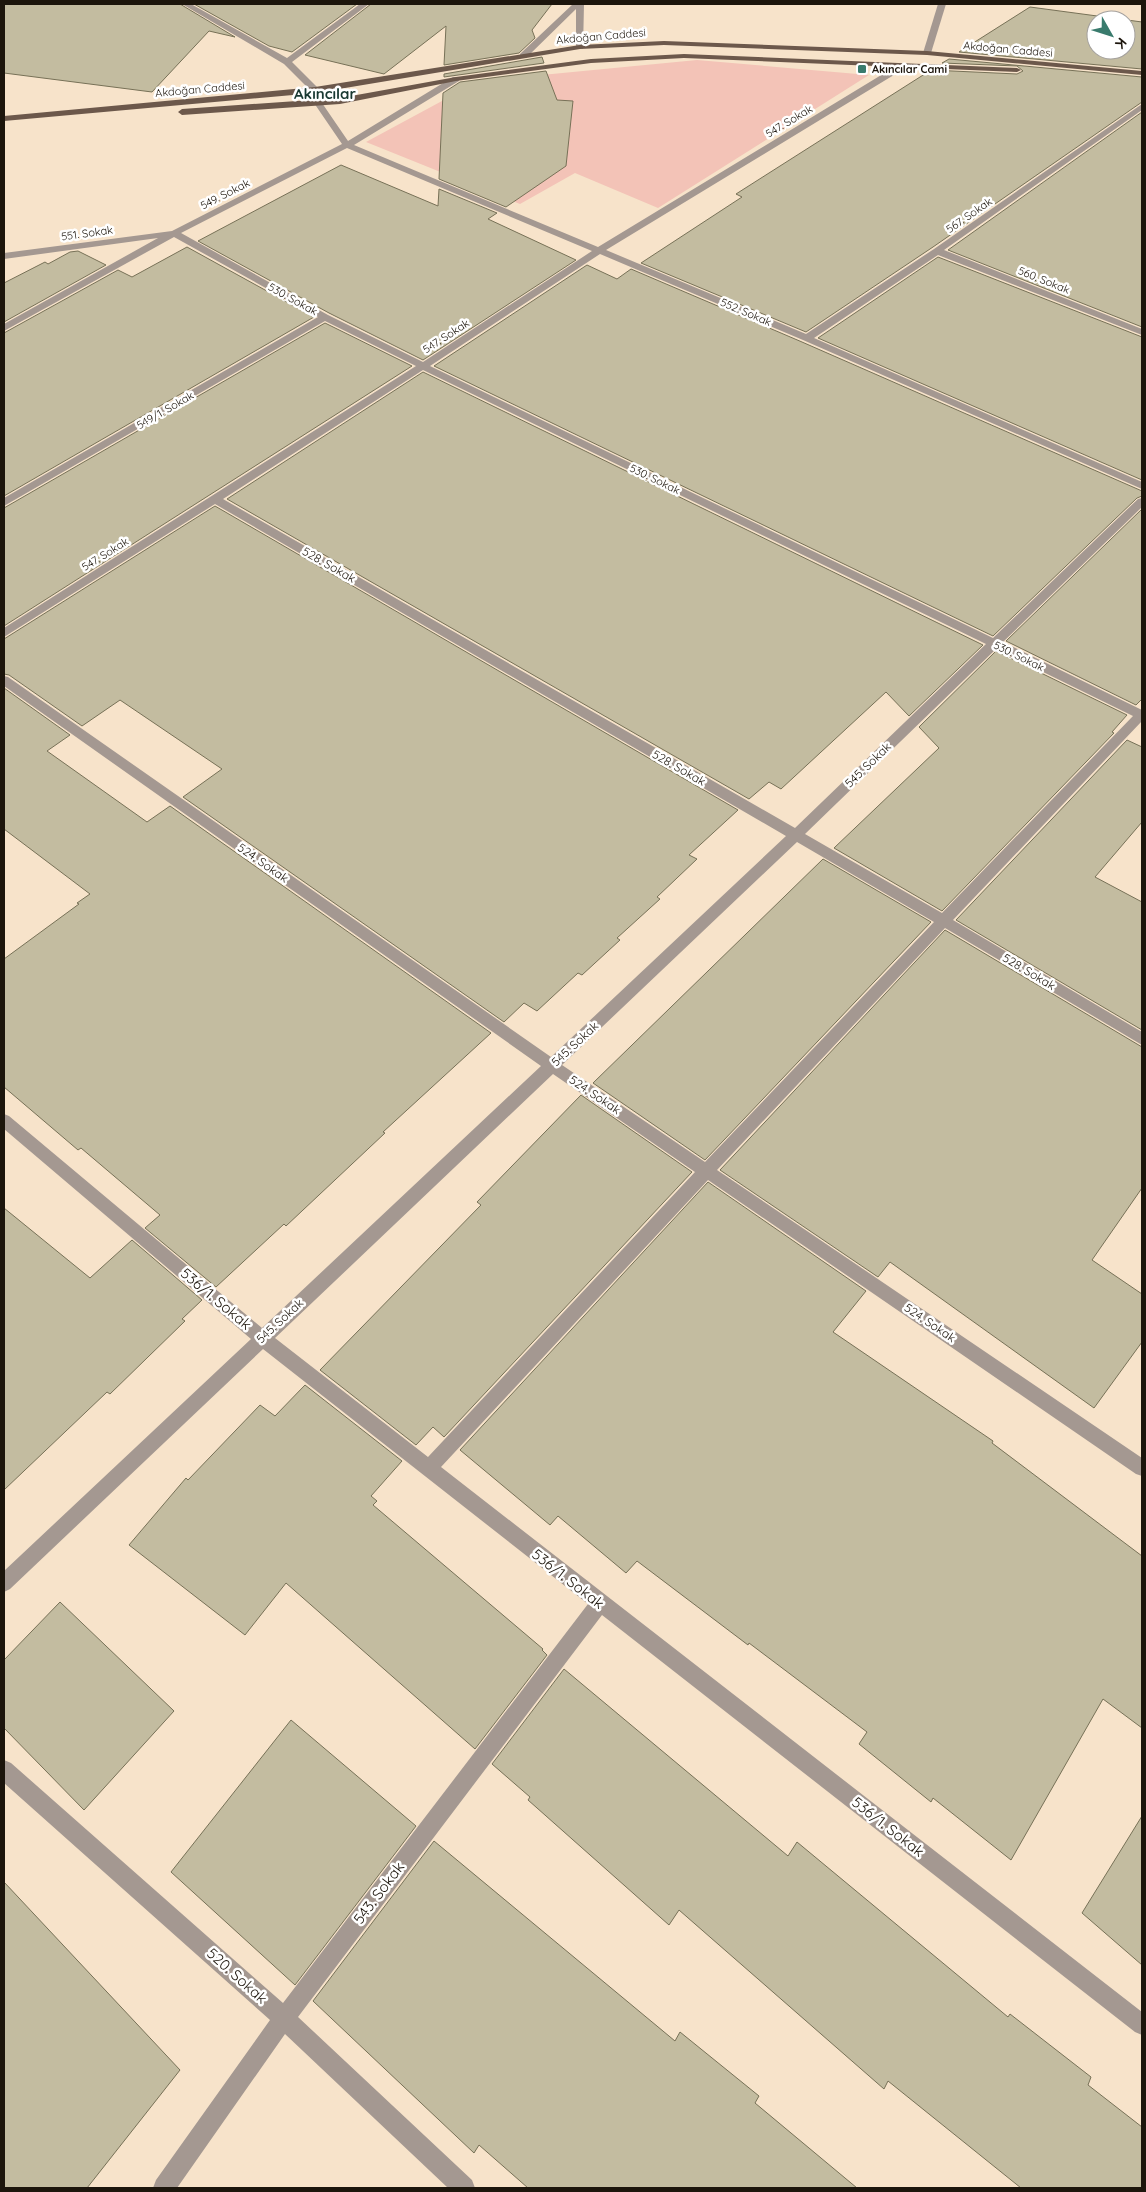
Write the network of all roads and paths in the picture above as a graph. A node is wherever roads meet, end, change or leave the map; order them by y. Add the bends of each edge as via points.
1 (186, 4) edge
2 (366, 4) edge
3 (578, 4) edge
4 (942, 4) edge
5 (580, 47) junction
6 (927, 53) junction
7 (523, 56) junction
8 (287, 62) junction
9 (904, 66) junction
10 (1142, 74) edge
11 (456, 79) junction
12 (315, 90) junction
13 (318, 103) junction
14 (1142, 106) edge
15 (66, 114) junction
16 (4, 119) edge
17 (347, 145) junction
18 (174, 233) junction
19 (600, 250) junction
20 (937, 251) junction
21 (4, 256) edge
22 (325, 317) junction
23 (4, 328) edge
24 (1142, 332) edge
25 (807, 338) junction
26 (423, 366) junction
27 (1142, 486) edge
28 (215, 499) junction
29 (1142, 501) edge
30 (4, 503) edge
31 (4, 633) edge
32 (993, 643) junction
33 (4, 680) edge
34 (1142, 714) edge
35 (795, 836) junction
36 (942, 920) junction
37 (1142, 1039) edge
38 (552, 1066) junction
39 (4, 1120) edge
40 (705, 1170) junction
41 (262, 1338) junction
42 (1142, 1468) edge
43 (428, 1469) junction
44 (4, 1583) edge
45 (600, 1603) junction
46 (4, 1770) edge
47 (284, 2018) junction
48 (1142, 2025) edge
49 (164, 2188) edge
50 (464, 2188) edge

1 - 8 street
2 - 8 street
3 - 5 street
3 - 7 street
4 - 6 street
5 - 6 main road, Akdoğan Caddesi via 664,43
5 - 7 main road, Akdoğan Caddesi
6 - 10 main road, Akdoğan Caddesi
7 - 12 main road, Akdoğan Caddesi
8 - 12 street
9 - 10 main road, Akdoğan Caddesi
9 - 11 main road, Akdoğan Caddesi via 684,56 591,61
9 - 19 street, 547. Sokak
11 - 13 main road, Akdoğan Caddesi
11 - 17 street, 549. Sokak
12 - 13 street
12 - 15 main road, Akdoğan Caddesi
13 - 15 main road, Akdoğan Caddesi via 138,114
13 - 17 street
14 - 20 street, 567. Sokak
15 - 16 main road, Akdoğan Caddesi
17 - 18 street, 549. Sokak
17 - 19 street, 552. Sokak
18 - 21 street, 551. Sokak
18 - 22 street, 530. Sokak
18 - 23 street, 549. Sokak
19 - 25 street, 552. Sokak
19 - 26 street, 547. Sokak
20 - 24 street, 560. Sokak
20 - 25 street, 567. Sokak
22 - 26 street, 530. Sokak
22 - 30 street, 549/1. Sokak
25 - 27 street, 552. Sokak
26 - 28 street, 547. Sokak
26 - 32 street, 530. Sokak
28 - 31 street, 547. Sokak
28 - 35 street, 528. Sokak
29 - 32 street, 545. Sokak
32 - 34 street, 530. Sokak
32 - 35 street, 545. Sokak
33 - 38 street, 524. Sokak
34 - 36 street
35 - 36 street, 528. Sokak
35 - 38 street, 545. Sokak
36 - 37 street, 528. Sokak
36 - 40 street
38 - 40 street, 524. Sokak
38 - 41 street, 545. Sokak
39 - 41 street, 536/1. Sokak
40 - 42 street, 524. Sokak
40 - 43 street
41 - 43 street, 536/1. Sokak
41 - 44 street, 545. Sokak
43 - 45 street, 536/1. Sokak
45 - 47 street, 543. Sokak
45 - 48 street, 536/1. Sokak
46 - 47 street, 520. Sokak
47 - 49 street, 543. Sokak
47 - 50 street, 520. Sokak

